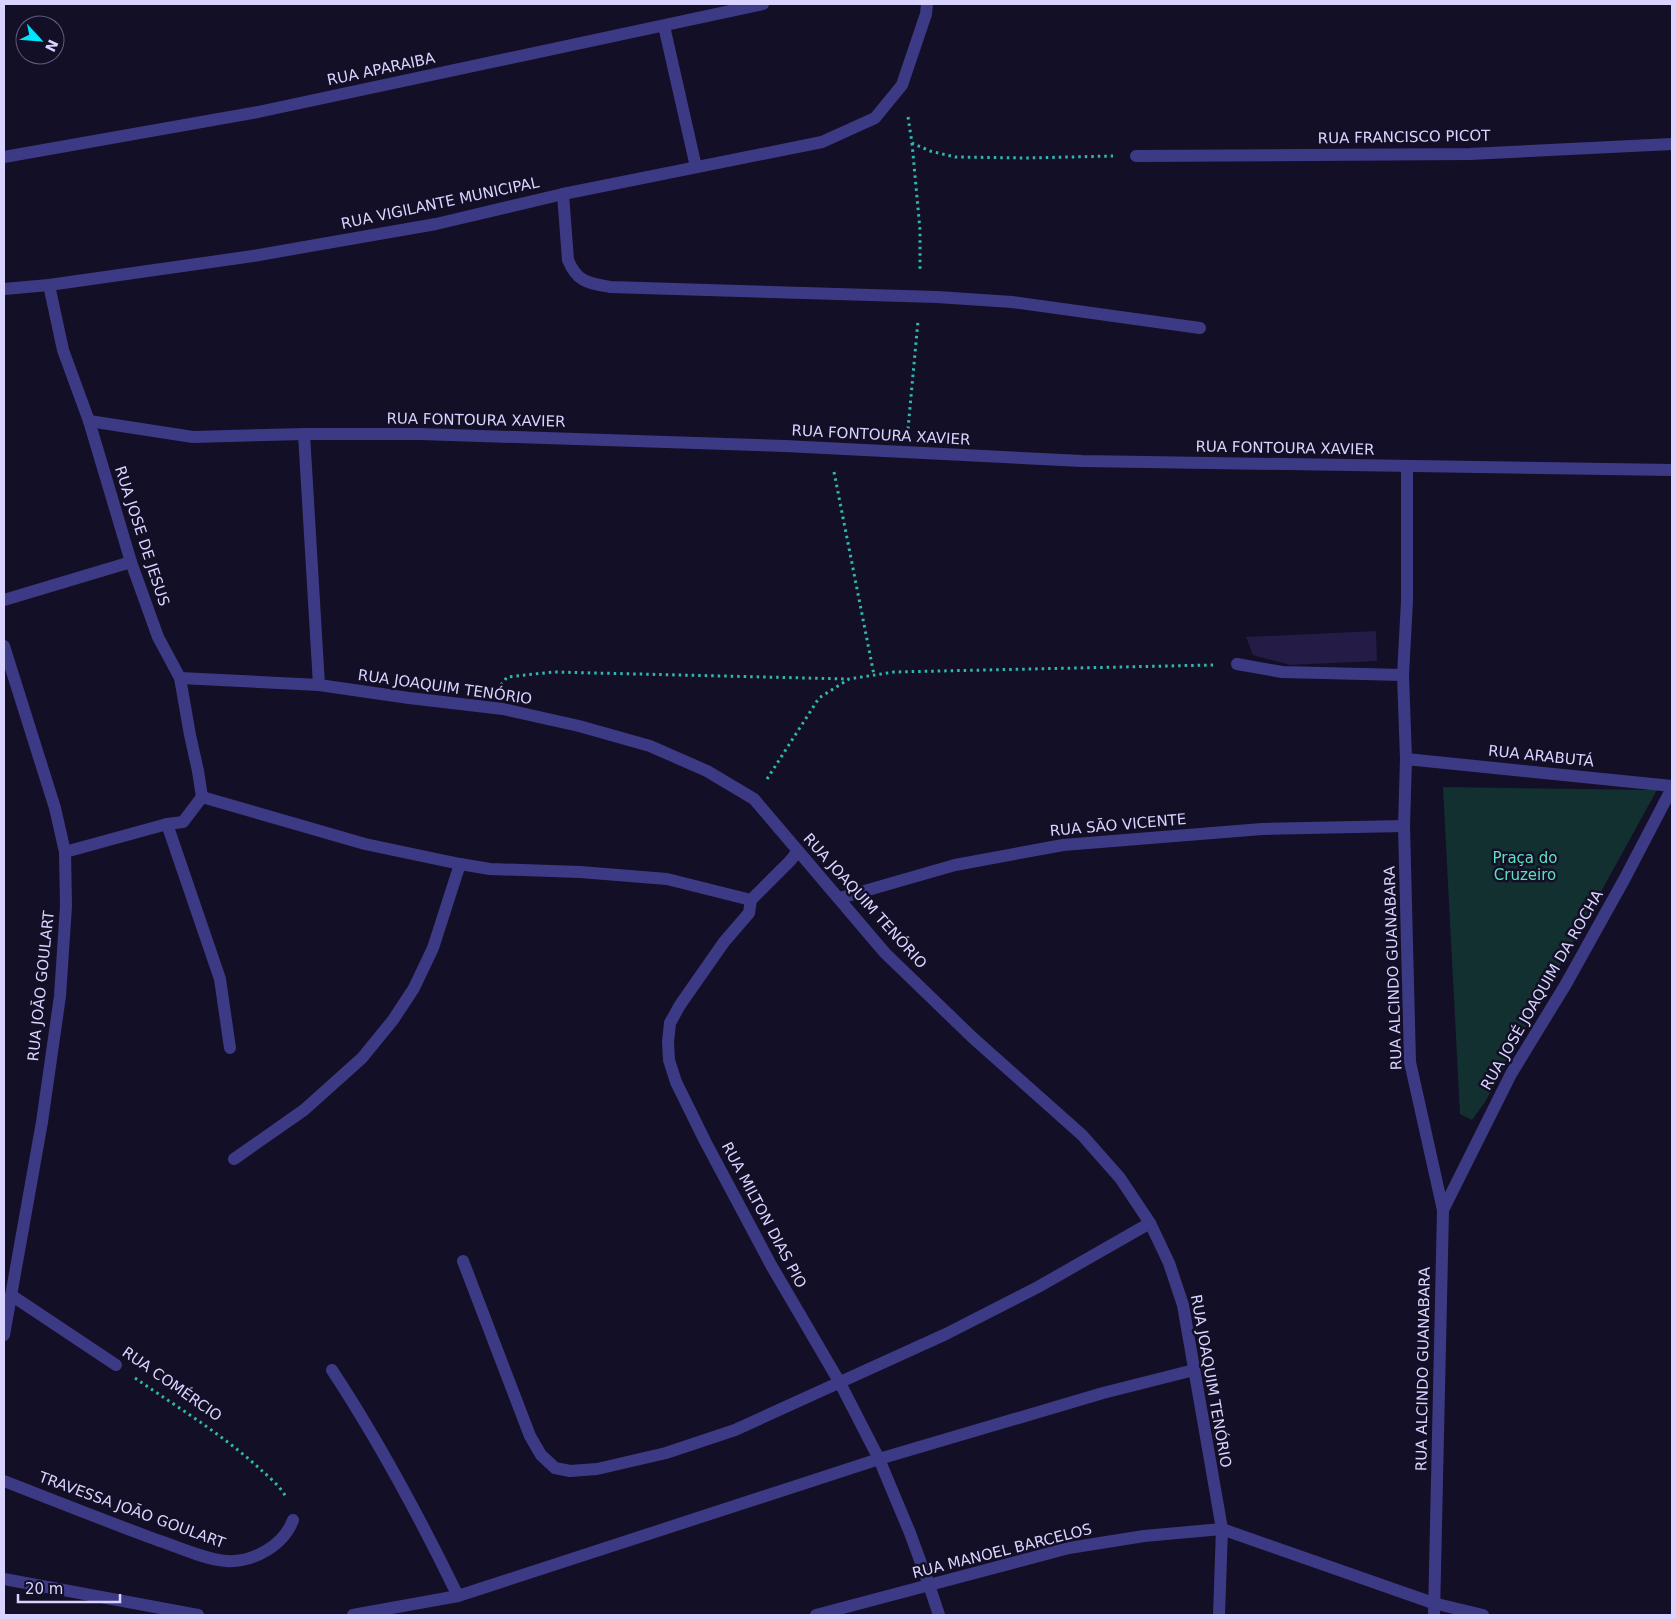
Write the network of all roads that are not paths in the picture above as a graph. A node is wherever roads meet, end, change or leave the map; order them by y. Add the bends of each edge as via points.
1 (764, 4) edge
2 (928, 4) edge
3 (664, 26) junction
4 (1672, 144) edge
5 (1136, 156) road end
6 (4, 157) edge
7 (696, 167) junction
8 (563, 194) junction
9 (48, 285) junction
10 (4, 289) edge
11 (1200, 328) dead end
12 (89, 421) junction
13 (304, 434) junction
14 (1407, 467) junction
15 (1672, 470) edge
16 (132, 562) junction
17 (4, 600) edge
18 (4, 646) edge
19 (1237, 664) road end
20 (1403, 675) junction
21 (180, 678) junction
22 (318, 684) junction
23 (1406, 759) junction
24 (1672, 787) edge
25 (202, 797) junction
26 (167, 824) junction
27 (1404, 826) junction
28 (798, 851) junction
29 (65, 852) junction
30 (460, 864) junction
31 (840, 898) junction
32 (751, 900) junction
33 (230, 1048) dead end
34 (234, 1159) dead end
35 (1443, 1210) junction
36 (1150, 1223) junction
37 (463, 1261) dead end
38 (11, 1295) junction
39 (4, 1335) edge
40 (116, 1364) road end
41 (332, 1370) dead end
42 (1194, 1370) junction
43 (840, 1383) junction
44 (879, 1459) junction
45 (4, 1481) edge
46 (293, 1520) road end
47 (1222, 1529) junction
48 (4, 1579) edge
49 (929, 1585) junction
50 (458, 1596) junction
51 (1433, 1609) edge
52 (198, 1615) edge
53 (353, 1615) edge
54 (816, 1615) edge
55 (939, 1615) edge
56 (1219, 1615) edge
57 (1483, 1615) edge

1 - 3 street, RUA APARAIBA
2 - 7 street, RUA VIGILANTE MUNICIPAL via 902,86 874,118 822,142
3 - 6 street, RUA APARAIBA via 258,112
3 - 7 street
4 - 5 street, RUA FRANCISCO PICOT via 1470,154
7 - 8 street, RUA VIGILANTE MUNICIPAL
8 - 9 street, RUA VIGILANTE MUNICIPAL via 427,226 253,256
8 - 11 street via 568,260 579,278 589,283 610,287 1012,302
9 - 10 street, RUA VIGILANTE MUNICIPAL
9 - 12 street, RUA JOSE DE JESUS via 63,350
12 - 13 street, RUA FONTOURA XAVIER via 193,437
12 - 16 street, RUA JOSE DE JESUS
13 - 14 street, RUA FONTOURA XAVIER via 421,434 829,448 1082,461
13 - 22 street
14 - 15 street, RUA FONTOURA XAVIER
14 - 20 street, RUA ALCINDO GUANABARA via 1407,601
16 - 17 street
16 - 21 street, RUA JOSE DE JESUS via 158,637
18 - 29 street, RUA JOĀO GOULART via 55,808
19 - 20 street via 1282,672
20 - 23 street, RUA ALCINDO GUANABARA
21 - 22 street, RUA JOAQUIM TENÓRIO
21 - 25 street, RUA JOSE DE JESUS
22 - 28 street, RUA JOAQUIM TENÓRIO via 503,709 650,746 707,771 754,799
23 - 24 street, RUA ARABUTÁ
23 - 27 street, RUA ALCINDO GUANABARA
24 - 35 street, RUA JOSÉ JOAQUIM DA ROCHA via 1570,976 1511,1074
25 - 26 street via 183,822
25 - 30 street via 365,844
26 - 29 street
26 - 33 street via 220,979
27 - 31 street, RUA SĀO VICENTE via 1262,829 1063,845 955,865
27 - 35 street, RUA ALCINDO GUANABARA via 1410,1062
28 - 31 street, RUA JOAQUIM TENÓRIO
28 - 32 street, RUA MILTON DIAS PIO
29 - 38 street, RUA JOĀO GOULART via 66,906 60,996 42,1122
30 - 32 street via 490,869 667,879
30 - 34 street via 433,948 414,988 393,1020 362,1058 304,1110
31 - 36 street, RUA JOAQUIM TENÓRIO via 892,959 973,1038 1082,1135 1120,1178
32 - 43 street, RUA MILTON DIAS PIO via 749,912 680,1004 670,1023 669,1060 688,1108 770,1265
35 - 51 street, RUA ALCINDO GUANABARA
36 - 42 street, RUA JOAQUIM TENÓRIO via 1169,1263 1183,1306
36 - 43 street via 1038,1287
37 - 43 street via 530,1436 541,1455 556,1468 570,1471 597,1469 666,1453 734,1430
38 - 39 street, RUA JOĀO GOULART
38 - 40 street, RUA COMÉRCIO
41 - 50 street via 394,1471
42 - 44 street
42 - 47 street, RUA JOAQUIM TENÓRIO
43 - 44 street, RUA MILTON DIAS PIO
44 - 49 street, RUA MILTON DIAS PIO
44 - 50 street
45 - 46 street, TRAVESSA JOĀO GOULART via 138,1533 227,1561 245,1560 266,1550 290,1529
47 - 49 street, RUA MANOEL BARCELOS via 1144,1536 1069,1548
47 - 51 street, RUA MANOEL BARCELOS
47 - 56 street, RUA JOAQUIM TENÓRIO
48 - 52 street
49 - 54 street, RUA MANOEL BARCELOS
49 - 55 street, RUA MILTON DIAS PIO
50 - 53 street
51 - 57 street, RUA MANOEL BARCELOS

